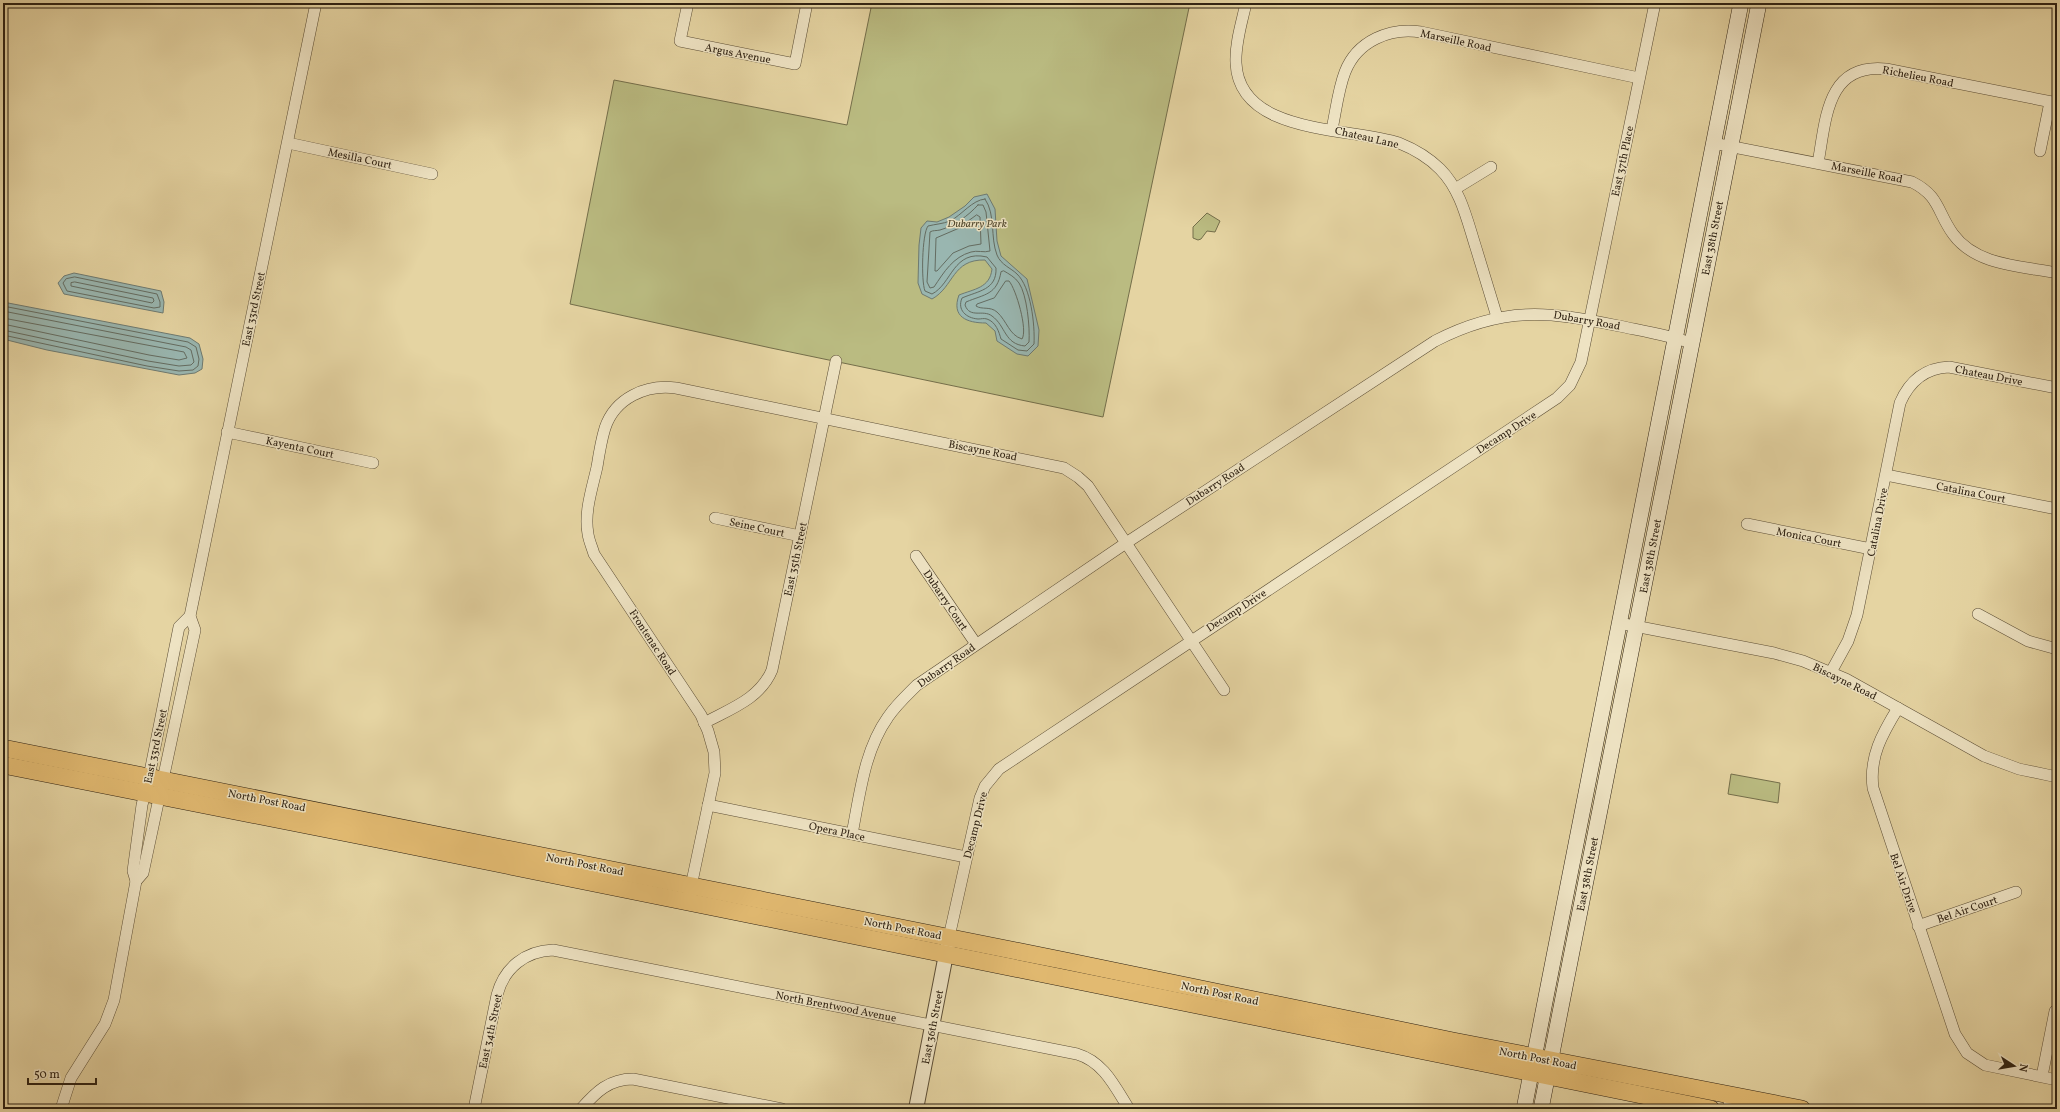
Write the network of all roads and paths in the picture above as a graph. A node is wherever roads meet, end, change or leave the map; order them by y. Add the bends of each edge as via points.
1 (316, 3) edge
2 (688, 3) edge
3 (807, 3) edge
4 (1246, 3) edge
5 (1655, 3) edge
6 (1741, 3) edge
7 (1759, 3) edge
8 (1639, 78) junction
9 (2053, 103) edge
10 (1332, 129) junction
11 (288, 143) junction
12 (1713, 143) junction
13 (1730, 146) junction
14 (2040, 151) dead end
15 (1818, 162) junction
16 (1491, 167) dead end
17 (432, 174) dead end
18 (1455, 189) junction
19 (2057, 273) edge
20 (1497, 317) junction
21 (1590, 320) junction
22 (1676, 338) junction
23 (1691, 343) junction
24 (836, 361) dead end
25 (1923, 374) joint
26 (2057, 388) edge
27 (633, 395) joint
28 (824, 419) junction
29 (227, 432) junction
30 (373, 463) dead end
31 (1886, 475) junction
32 (2057, 509) edge
33 (714, 518) dead end
34 (1747, 524) dead end
35 (800, 536) junction
36 (1126, 543) junction
37 (1871, 549) junction
38 (916, 556) dead end
39 (1978, 614) dead end
40 (190, 616) junction
41 (1619, 623) junction
42 (1636, 626) junction
43 (1191, 640) junction
44 (976, 644) junction
45 (2057, 649) edge
46 (1831, 672) junction
47 (1224, 690) dead end
48 (1898, 708) junction
49 (704, 723) junction
50 (3, 748) edge
51 (3, 765) edge
52 (2057, 777) edge
53 (157, 778) junction
54 (153, 795) junction
55 (708, 805) junction
56 (852, 834) junction
57 (966, 857) junction
58 (136, 881) junction
59 (2016, 892) dead end
60 (689, 894) junction
61 (1918, 926) junction
62 (948, 946) junction
63 (520, 960) joint
64 (2055, 1011) dead end
65 (933, 1026) junction
66 (1532, 1065) junction
67 (1549, 1068) junction
68 (2042, 1076) junction
69 (2057, 1080) edge
70 (1729, 1102) edge
71 (61, 1109) edge
72 (474, 1109) edge
73 (581, 1109) edge
74 (782, 1109) edge
75 (916, 1109) edge
76 (1129, 1109) edge
77 (1524, 1109) edge
78 (1541, 1109) edge
79 (1711, 1109) edge
80 (1802, 1109) edge

1 - 11 street, East 33rd Street
2 - 3 street, Argus Avenue via 680,41 795,64
4 - 10 street, Chateau Lane via 1236,52 1240,82 1255,103 1269,114 1281,119
5 - 8 street, East 37th Place
6 - 12 main road, East 38th Street
7 - 13 main road, East 38th Street
8 - 10 street, Marseille Road via 1421,32 1396,32 1372,40 1351,61 1343,80
8 - 21 street, East 37th Place
9 - 14 street
9 - 15 street, Richelieu Road via 1886,69 1862,71 1844,80 1831,97
10 - 18 street, Chateau Lane via 1389,141 1412,149 1440,169
11 - 17 street, Mesilla Court
11 - 29 street, East 33rd Street
12 - 13 street, Marseille Road
12 - 22 main road, East 38th Street
13 - 15 street, Marseille Road
13 - 23 main road, East 38th Street
15 - 19 street, Marseille Road via 1912,182 1933,198 1951,232 1974,253 1991,260
16 - 18 street
18 - 20 street, Chateau Lane
20 - 21 street, Dubarry Road via 1538,313
20 - 36 street, Dubarry Road via 1468,325 1435,340
21 - 22 street, Dubarry Road
21 - 43 street, Decamp Drive via 1579,367 1570,385 1557,398
22 - 23 street, Dubarry Road
22 - 41 main road, East 38th Street
23 - 42 main road, East 38th Street
24 - 28 street, East 35th Street
25 - 26 street, Chateau Drive via 1954,367
25 - 31 street, Catalina Drive via 1910,385 1900,403
27 - 28 street, Biscayne Road via 654,388 671,387
27 - 49 street, Frontenac Road via 616,409 605,428 587,513 588,534 594,554
28 - 35 street, East 35th Street
28 - 36 street, Biscayne Road via 1064,468 1088,486
29 - 30 street, Kayenta Court
29 - 40 street, East 33rd Street
31 - 32 street, Catalina Court
31 - 37 street, Catalina Drive
33 - 35 street, Seine Court
34 - 37 street, Monica Court
35 - 49 street, East 35th Street via 770,674 763,685 748,699
36 - 43 street, Biscayne Road
36 - 44 street, Dubarry Road
37 - 46 street, Catalina Drive via 1854,626
38 - 44 street, Dubarry Court
39 - 45 street via 2028,641
40 - 53 street, East 33rd Street via 195,630
40 - 53 street, East 33rd Street via 179,627
41 - 42 street, Biscayne Road
41 - 66 main road, East 38th Street
42 - 46 street, Biscayne Road via 1782,655
42 - 67 main road, East 38th Street
43 - 47 street, Biscayne Road
43 - 57 street, Decamp Drive via 993,775 980,798
44 - 56 street, Dubarry Road via 916,685 889,716 876,738 866,765
46 - 48 street, Biscayne Road
48 - 52 street, Biscayne Road via 1996,761
48 - 61 street, Bel Air Drive via 1877,746 1872,783 1874,796
49 - 55 street, Frontenac Road via 714,752 715,765 714,786
50 - 53 main road, North Post Road
51 - 54 main road, North Post Road
53 - 54 street, East 33rd Street
53 - 54 street, East 33rd Street
53 - 60 main road, North Post Road
54 - 58 street, East 33rd Street via 143,873
54 - 58 street, East 33rd Street via 136,840 133,871
54 - 60 main road, North Post Road
55 - 56 street, Opera Place
55 - 60 street, Frontenac Road
56 - 57 street, Opera Place
57 - 62 street, Decamp Drive
58 - 71 street, East 33rd Street via 114,1000 105,1024 71,1078
59 - 61 street, Bel Air Court
60 - 62 main road, North Post Road
61 - 68 street, Bel Air Drive via 1955,1034 1969,1055 1990,1066
62 - 65 street, East 36th Street
62 - 66 main road, North Post Road
63 - 65 street, North Brentwood Avenue via 536,952 561,950
63 - 72 street, East 34th Street via 506,975 498,991
64 - 68 street
65 - 75 street, East 36th Street
65 - 76 street, North Brentwood Avenue via 1085,1057 1102,1069
66 - 67 main road, North Post Road
66 - 77 main road, East 38th Street
67 - 70 main road, North Post Road
67 - 78 main road, East 38th Street
67 - 79 main road, North Post Road
68 - 69 street
70 - 80 main road, North Post Road
73 - 74 street via 600,1089 616,1081 633,1079

